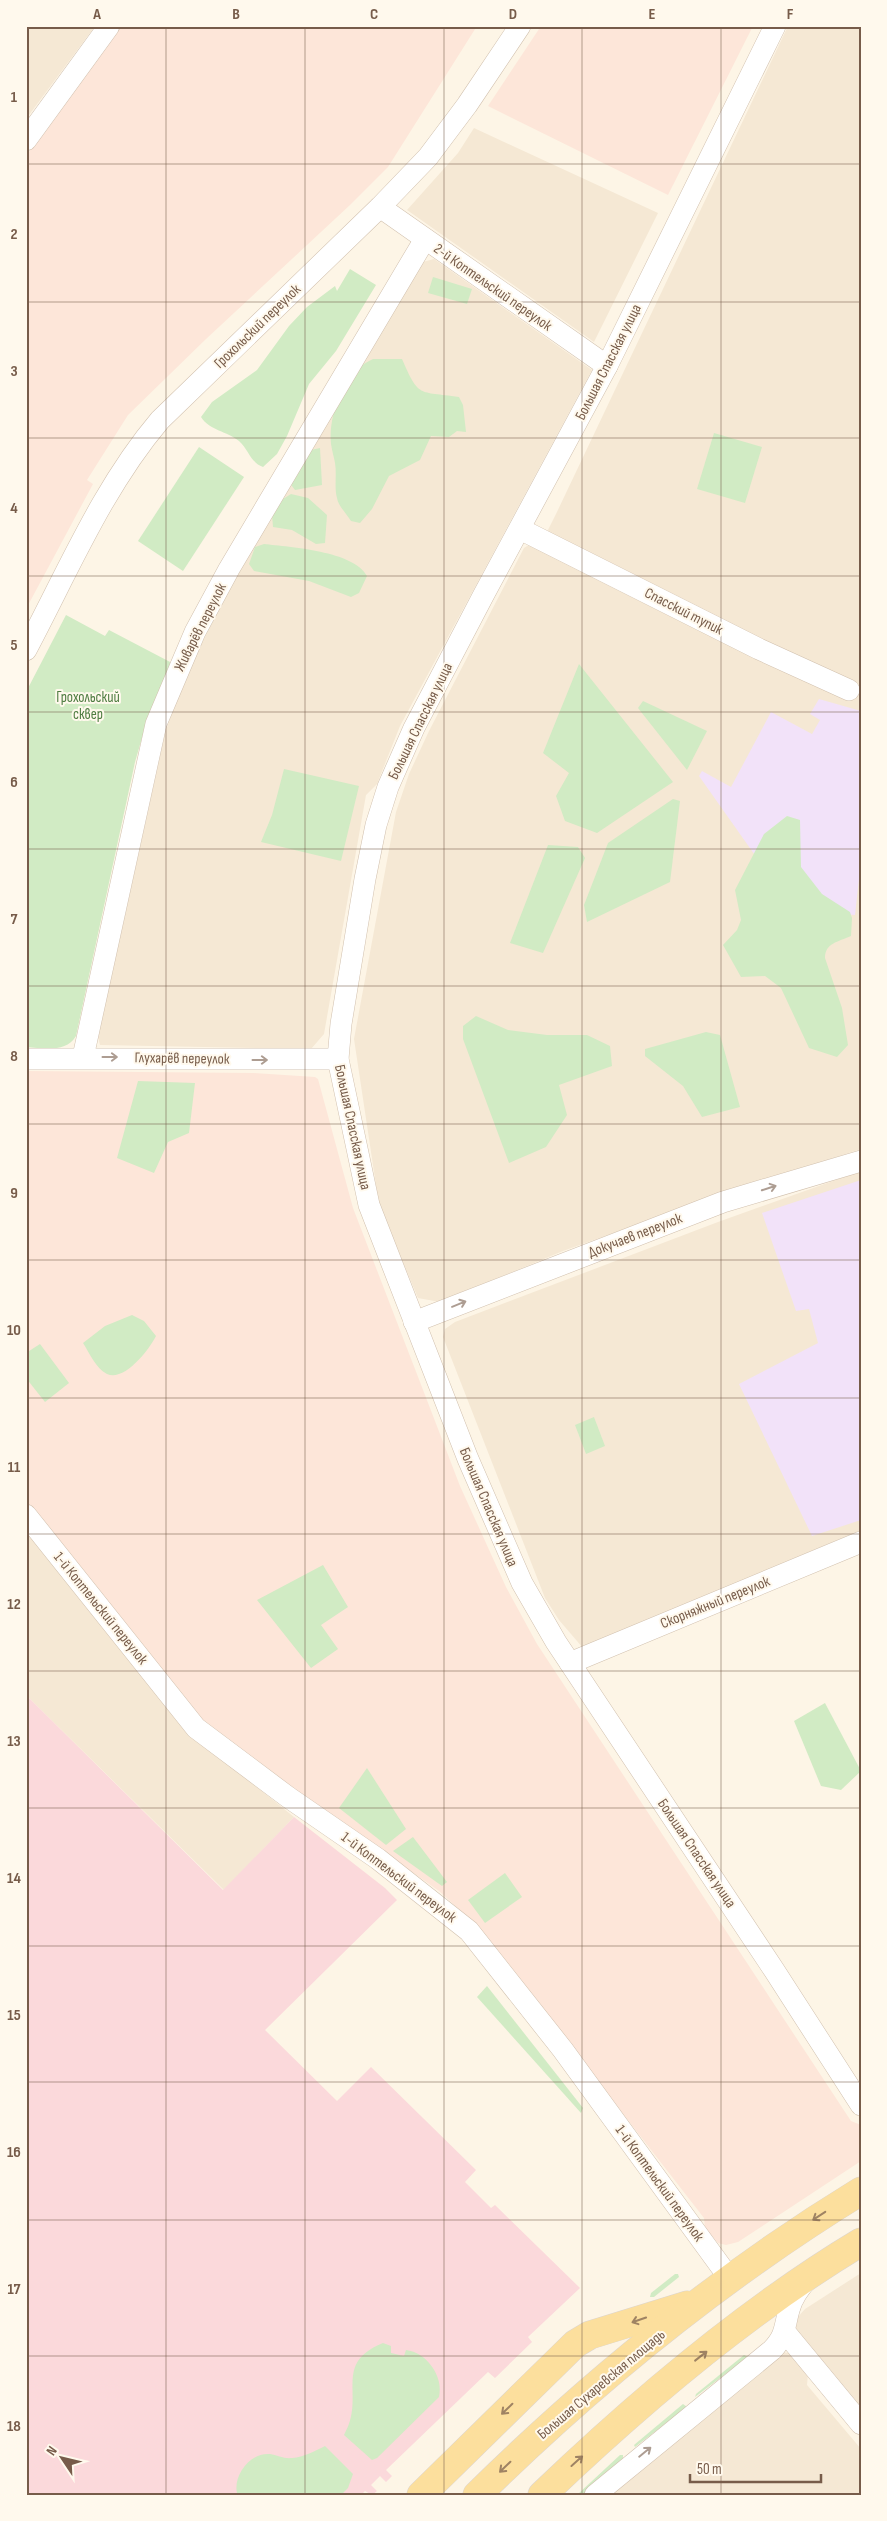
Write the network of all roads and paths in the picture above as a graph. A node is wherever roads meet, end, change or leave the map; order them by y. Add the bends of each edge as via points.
1 (109, 26) edge
2 (520, 26) edge
3 (775, 26) edge
4 (26, 140) edge
5 (380, 208) junction
6 (425, 239) junction
7 (607, 366) junction
8 (520, 529) junction
9 (26, 650) edge
10 (849, 690) dead end
11 (83, 1057) junction
12 (26, 1059) edge
13 (338, 1059) junction
14 (861, 1161) edge
15 (414, 1322) junction
16 (26, 1515) edge
17 (861, 1542) edge
18 (570, 1663) junction
19 (861, 2105) edge
20 (861, 2191) edge
21 (861, 2242) edge
22 (810, 2276) junction
23 (730, 2279) junction
24 (702, 2300) junction
25 (785, 2332) junction
26 (861, 2424) edge
27 (599, 2493) edge
28 (421, 2495) edge
29 (477, 2495) edge
30 (542, 2495) edge

1 - 4 street
2 - 5 street, Грохольский переулок via 468,105 428,157
3 - 7 street, Большая Спасская улица
5 - 6 street, 2-й Коптельский переулок
5 - 9 street, Грохольский переулок via 160,420 137,448 117,477
6 - 7 street, 2-й Коптельский переулок
6 - 11 street, Живарёв переулок via 229,569 174,679 156,724
7 - 8 street, Большая Спасская улица
8 - 10 street, Спасский тупик via 759,649
8 - 13 street, Большая Спасская улица via 414,728 388,787 376,825 366,879
11 - 12 street, Глухарёв переулок
11 -> 13 street, Глухарёв переулок
13 - 15 street, Большая Спасская улица via 369,1205
15 -> 14 street, Докучаев переулок via 723,1202
15 - 18 street, Большая Спасская улица via 500,1536 522,1584
16 - 23 street, 1-й Коптельский переулок via 196,1728 288,1797 386,1864 469,1931 569,2058
17 - 18 street, Скорняжный переулок
18 - 19 street, Большая Спасская улица
20 -> 23 main road, Большая Сухаревская площадь
21 - 22 main road
22 - 25 street via 796,2293 788,2311
30 -> 22 main road via 640,2407 763,2308
23 - 24 main road, Большая Сухаревская площадь
24 -> 28 main road via 590,2335 575,2344
24 -> 29 main road, Большая Сухаревская площадь via 535,2439
25 - 26 street
27 -> 25 street via 772,2350

